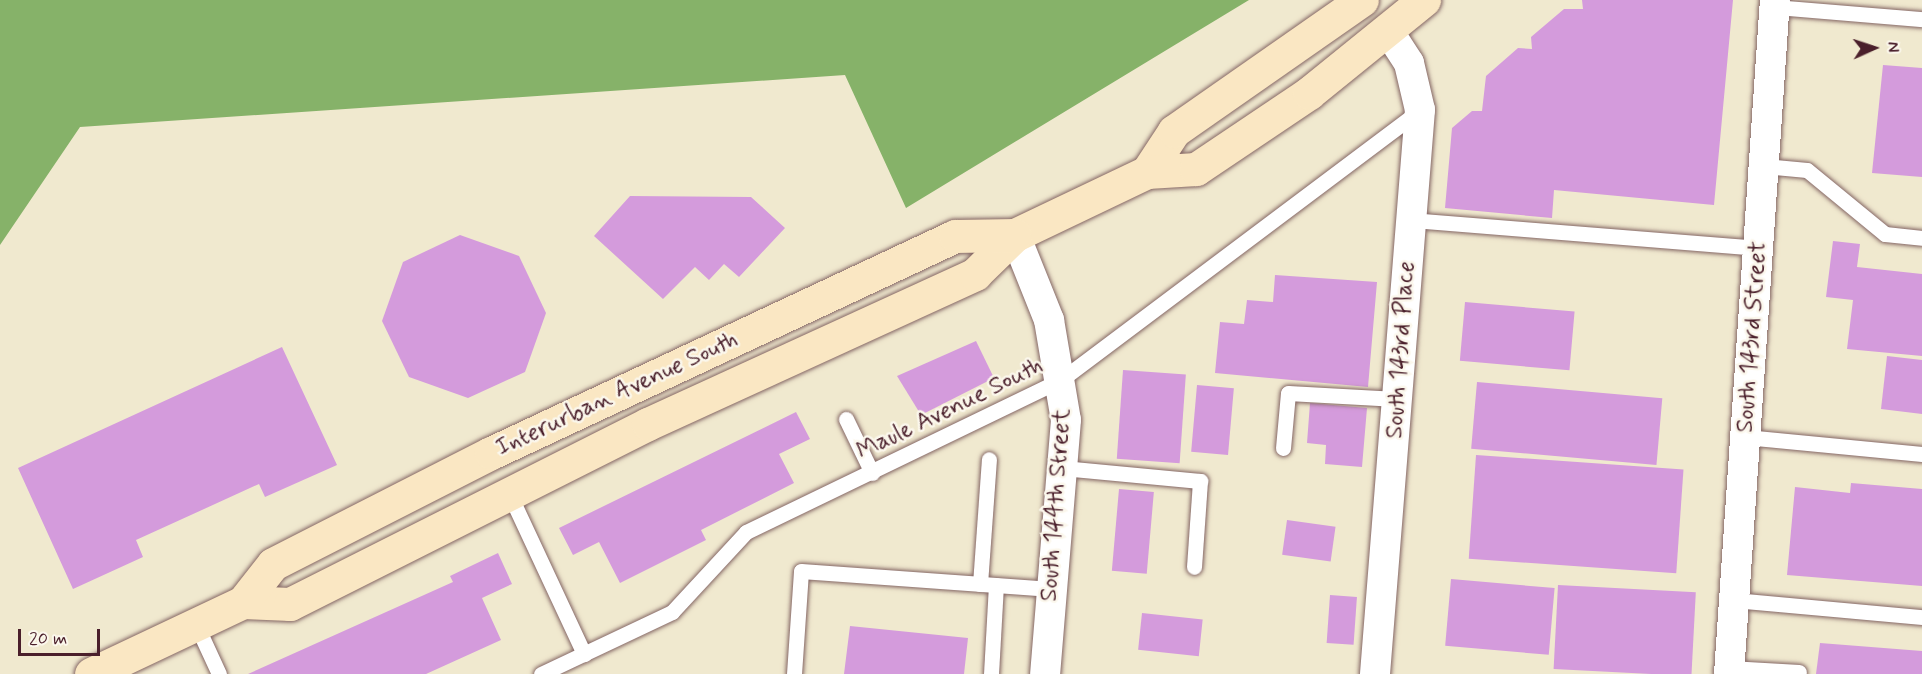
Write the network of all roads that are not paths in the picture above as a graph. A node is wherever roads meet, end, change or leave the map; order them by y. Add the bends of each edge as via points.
1 (1362, 0) edge
2 (1425, 0) edge
3 (1775, 3) edge
4 (1922, 19) edge
5 (1389, 32) junction
6 (1420, 110) junction
7 (1764, 166) junction
8 (1147, 172) junction
9 (1411, 220) junction
10 (1015, 235) junction
11 (1922, 238) edge
12 (1758, 248) junction
13 (1062, 379) junction
14 (1397, 399) junction
15 (846, 419) dead end
16 (1745, 437) junction
17 (1282, 448) dead end
18 (1922, 454) edge
19 (989, 459) dead end
20 (1062, 468) junction
21 (872, 473) junction
22 (509, 493) junction
23 (1194, 567) dead end
24 (980, 584) junction
25 (996, 585) junction
26 (1051, 589) junction
27 (1734, 600) junction
28 (243, 602) junction
29 (1922, 617) edge
30 (196, 624) junction
31 (584, 654) junction
32 (1729, 671) edge
33 (1799, 672) dead end
34 (90, 674) edge
35 (219, 674) edge
36 (542, 674) edge
37 (794, 674) edge
38 (992, 674) edge
39 (1045, 674) edge
40 (1375, 674) edge

1 - 8 main road via 1174,130
2 - 5 main road, Interurban Avenue South
3 - 4 lane
3 - 7 street, South 143rd Street
5 - 6 street, South 143rd Place via 1408,63
5 - 8 main road, Interurban Avenue South via 1196,169
6 - 9 street, South 143rd Place
6 - 13 lane, Maule Avenue South
7 - 11 lane via 1807,170 1885,234
7 - 12 street, South 143rd Street
8 - 10 main road, Interurban Avenue South
9 - 12 lane
9 - 14 street, South 143rd Place
10 - 13 street, South 144th Street via 1049,320
10 - 22 main road, Interurban Avenue South via 975,274 716,391
10 - 28 main road, Interurban Avenue South via 955,236 491,453 273,564
12 - 16 street, South 143rd Street
13 - 20 street, South 144th Street
13 - 21 lane, Maule Avenue South
14 - 17 lane via 1288,393
14 - 40 street, South 143rd Place
15 - 21 lane
16 - 18 lane
16 - 27 street, South 143rd Street
19 - 24 lane
20 - 23 lane via 1200,481
20 - 26 street, South 144th Street
21 - 31 lane, Maule Avenue South via 746,532 672,612
22 - 28 main road, Interurban Avenue South via 290,604
22 - 31 lane
24 - 25 lane
24 - 37 lane via 801,571
25 - 26 lane
25 - 38 lane
26 - 39 street, South 144th Street
27 - 29 lane
27 - 32 street, South 143rd Street
28 - 30 main road, Interurban Avenue South
30 - 34 main road, Interurban Avenue South
30 - 35 lane
31 - 36 lane, Maule Avenue South
32 - 33 lane

